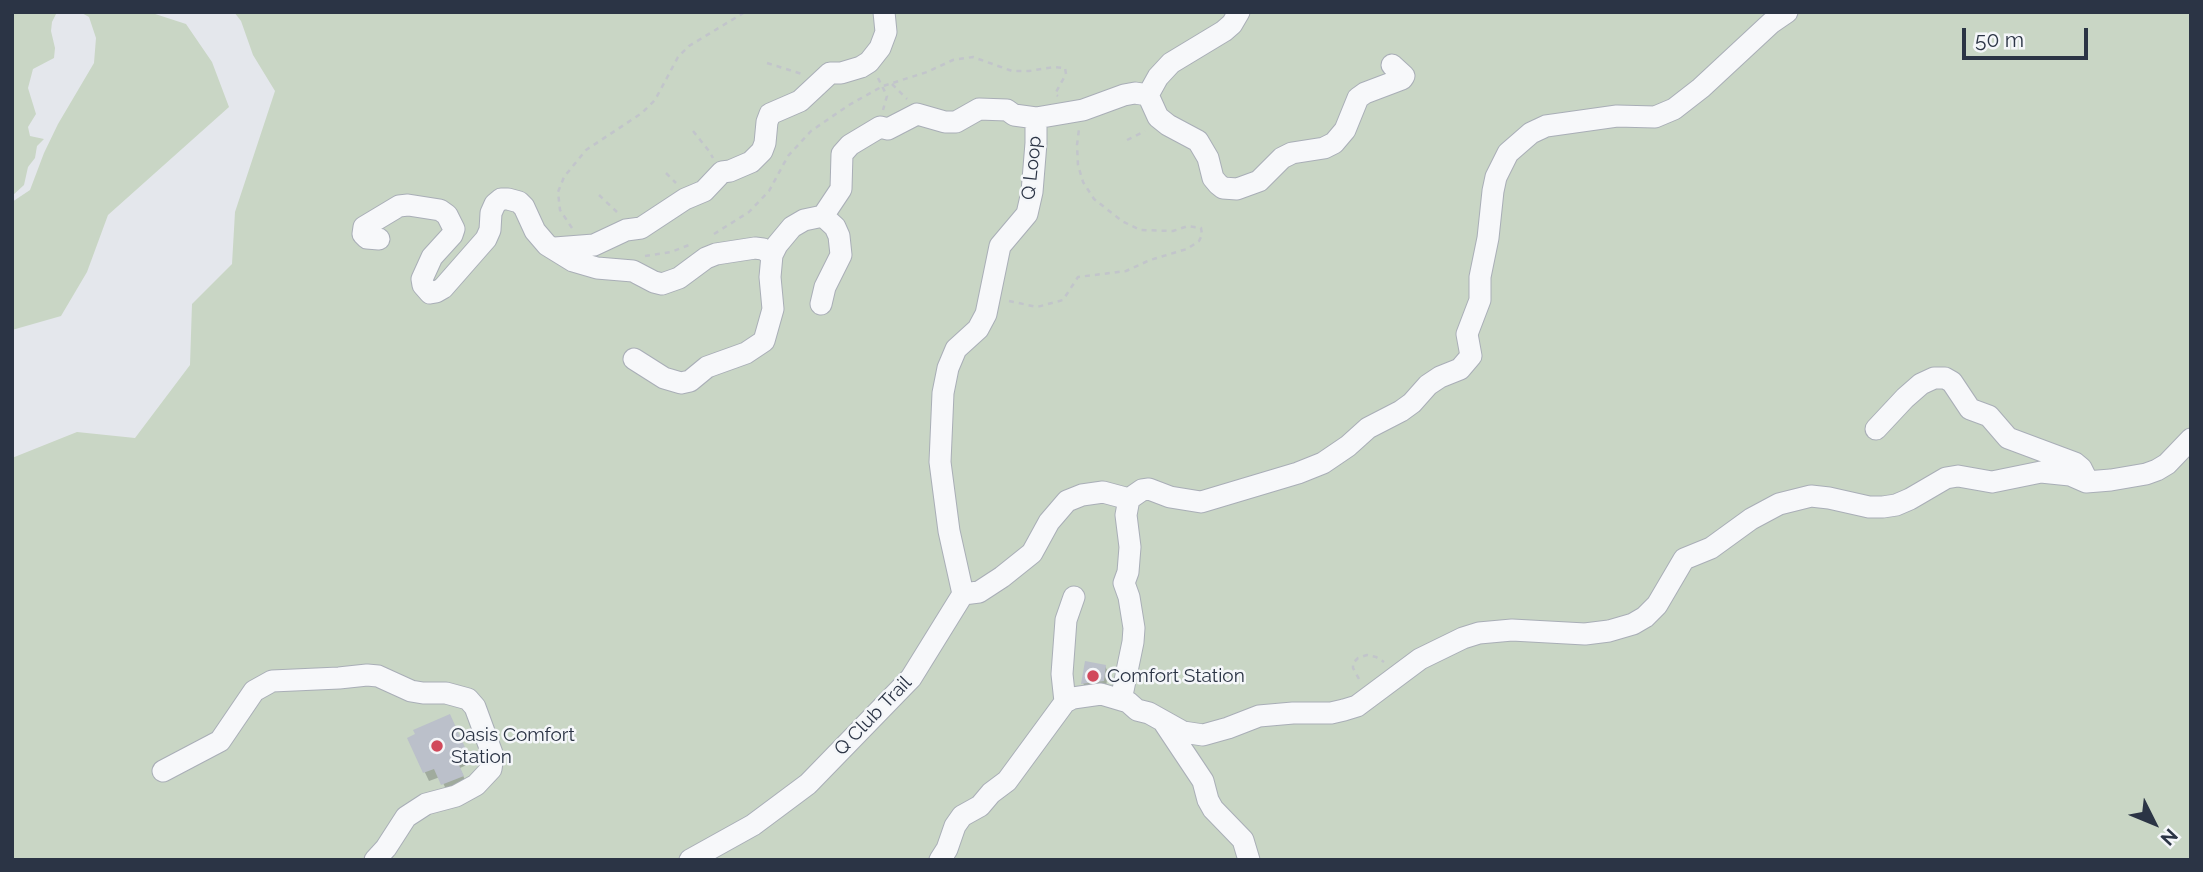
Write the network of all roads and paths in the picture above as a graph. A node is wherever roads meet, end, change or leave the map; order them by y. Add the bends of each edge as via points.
1 (745, 12) edge
2 (884, 12) edge
3 (1239, 12) edge
4 (1787, 12) edge
5 (869, 62) junction
6 (767, 63) dead end
7 (1392, 65) dead end
8 (821, 80) junction
9 (883, 86) junction
10 (1148, 94) junction
11 (1061, 98) dead end
12 (1083, 110) junction
13 (1036, 118) junction
14 (880, 127) junction
15 (693, 131) dead end
16 (722, 172) junction
17 (599, 195) dead end
18 (823, 216) junction
19 (626, 230) junction
20 (379, 239) dead end
21 (707, 239) dead end
22 (695, 243) dead end
23 (594, 245) junction
24 (555, 248) junction
25 (636, 255) dead end
26 (772, 255) junction
27 (821, 304) dead end
28 (986, 314) junction
29 (634, 359) dead end
30 (1876, 429) dead end
31 (2189, 434) edge
32 (2070, 475) junction
33 (1129, 499) junction
34 (963, 594) junction
35 (1074, 597) dead end
36 (1121, 700) junction
37 (1065, 702) junction
38 (1165, 723) junction
39 (163, 771) dead end
40 (375, 860) edge
41 (690, 860) edge
42 (940, 860) edge
43 (1249, 860) edge

1 - 23 path via 689,46 677,57 655,100 586,150 564,177 558,192 560,210 569,225
2 - 5 lane via 886,32
3 - 10 lane via 1224,32 1171,63
4 - 33 lane via 1674,109 1655,117 1616,116 1546,126 1508,153 1496,177 1480,300 1467,334 1471,356 1460,369 1440,377 1412,403 1368,428 1323,463 1298,473 1201,502 1149,489
5 - 8 lane
5 - 9 path
6 - 8 path
7 - 10 lane via 1402,79 1358,98 1345,130 1334,143 1292,153 1259,181 1237,189 1218,184 1198,142 1158,117
8 - 16 lane via 800,101 770,114 762,151 751,162
9 - 11 path via 973,57 1012,71 1065,68 1055,94
9 - 14 path via 887,96
9 - 21 path via 811,131 749,212
10 - 12 lane via 1125,95
12 - 13 lane
12 - 28 path via 1078,165 1094,199 1140,230 1173,231 1188,226 1201,228 1202,235 1187,249 1126,271 1078,277 1063,300 1037,307 1001,300
13 - 14 lane, Q Loop via 979,109 956,122 917,114 888,129
13 - 28 lane, Q Loop via 1027,214 1000,246
14 - 18 lane, Q Loop via 842,154 841,189
15 - 16 path
16 - 19 lane via 704,191 642,228
17 - 19 path via 621,216
18 - 26 lane via 792,227
18 - 27 lane via 835,227 841,255
19 - 23 lane
20 - 24 lane via 367,238 364,227 399,206 440,210 447,215 454,229 452,236 432,257 422,279 430,293 443,288 486,239 491,212 501,199 519,202 536,231
22 - 25 path via 671,252
23 - 24 lane
24 - 26 lane via 583,265 633,271 662,284 716,254 755,248
26 - 29 lane via 773,309 764,341 681,383
28 - 34 lane, Q Loop via 978,329 956,349 943,393 940,462 948,531
30 - 32 lane via 1922,384 1944,377 1970,409 1989,416 2008,438 2075,463 2086,481
31 - 32 lane via 2167,464 2146,474 2086,482
32 - 38 lane via 2041,472 1992,482 1946,478 1883,508 1811,496 1796,499 1768,509 1711,548 1684,559 1657,604 1645,617 1624,627 1585,634 1494,631 1463,638 1420,659 1357,706 1331,713 1259,716 1203,735
33 - 34 lane via 1103,492 1067,501 1032,553 979,592
33 - 36 lane via 1130,547 1124,583 1133,613 1133,635
34 - 41 lane, Q Club Trail via 911,678 808,784 753,825
35 - 37 lane via 1066,620
36 - 37 lane via 1101,694
36 - 38 lane
37 - 42 lane via 1007,781 962,816
38 - 43 lane via 1203,780 1213,809 1243,840
39 - 40 lane via 220,741 254,691 272,681 367,674 411,691 468,699 493,756 491,769 466,791 426,804 407,817

